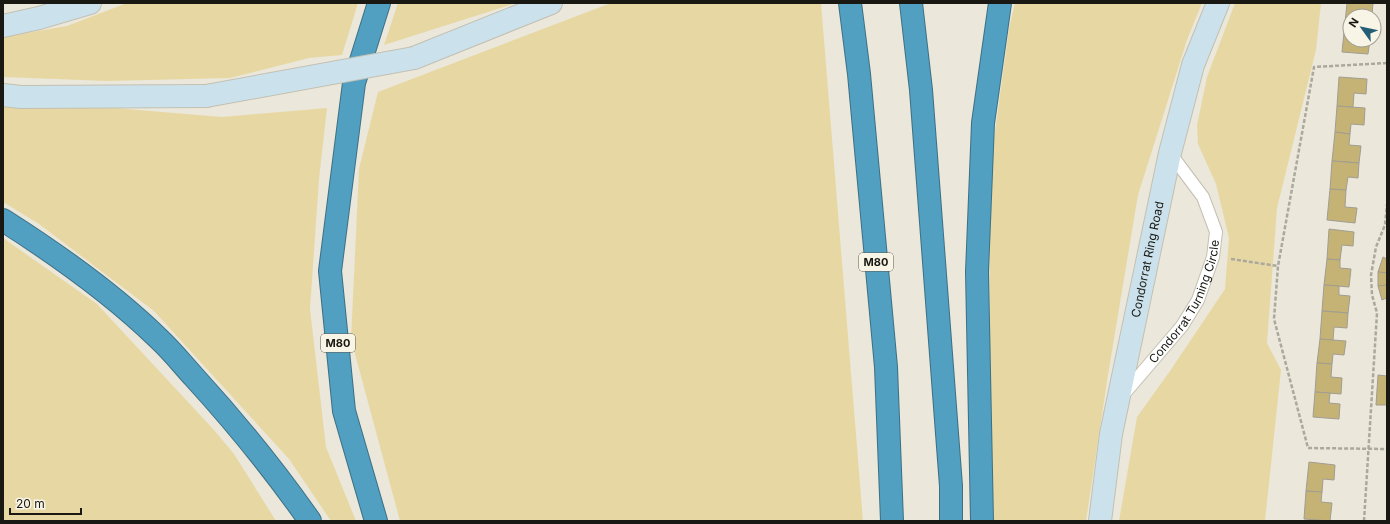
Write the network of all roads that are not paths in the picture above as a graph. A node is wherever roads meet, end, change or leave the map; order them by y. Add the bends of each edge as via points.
1 (90, 3) edge
2 (378, 3) edge
3 (550, 3) edge
4 (850, 3) edge
5 (911, 3) edge
6 (1000, 3) edge
7 (1218, 3) edge
8 (3, 26) edge
9 (3, 95) edge
10 (1170, 153) junction
11 (3, 220) edge
12 (1118, 401) junction
13 (310, 521) edge
14 (376, 521) edge
15 (892, 521) edge
16 (951, 521) edge
17 (982, 521) edge
18 (1100, 521) edge

1 - 8 main road
2 - 14 highway, M80 via 354,83 330,272 344,411
3 - 9 main road, bridge via 414,58 206,96
4 - 15 highway, M80 via 886,367
5 - 16 highway via 921,90 951,486
6 - 17 highway via 983,123 977,272
7 - 10 main road, Condorrat Ring Road via 1193,65
10 - 12 main road, Condorrat Ring Road
10 - 12 lane, Condorrat Turning Circle via 1202,197 1216,232 1213,257 1198,300 1186,319
11 - 13 highway via 60,256 160,339 228,414 289,490
12 - 18 main road, Condorrat Ring Road via 1111,434

